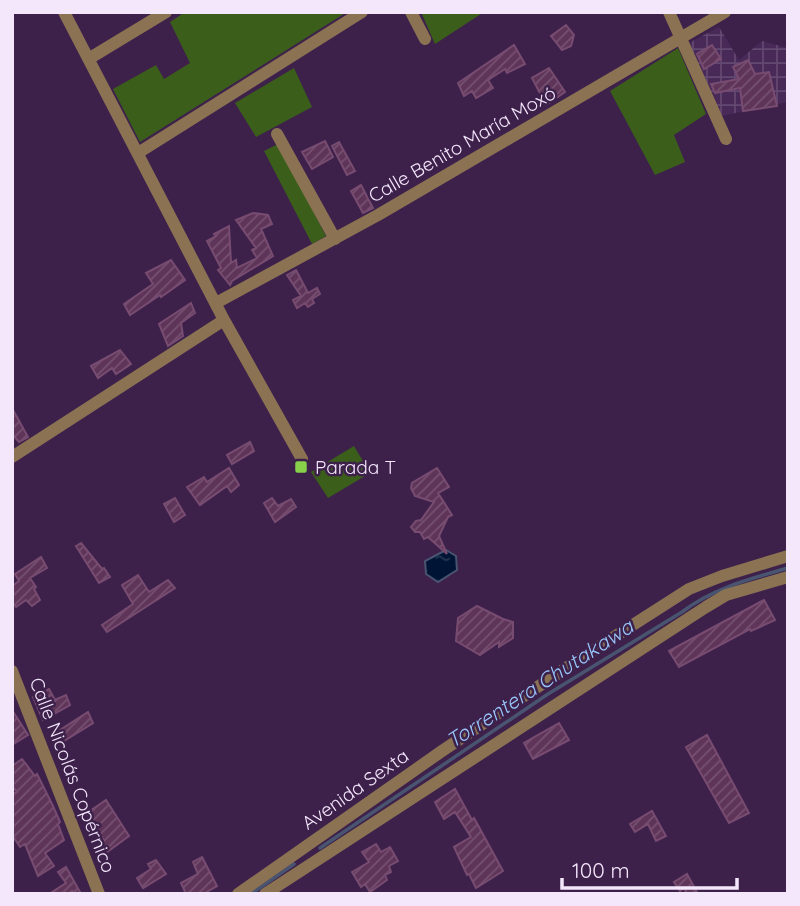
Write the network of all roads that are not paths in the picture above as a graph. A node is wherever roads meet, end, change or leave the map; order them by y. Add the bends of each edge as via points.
1 (64, 12) edge
2 (166, 12) edge
3 (362, 12) edge
4 (411, 12) edge
5 (669, 12) edge
6 (725, 12) edge
7 (681, 37) junction
8 (425, 39) dead end
9 (90, 58) junction
10 (277, 134) dead end
11 (726, 139) dead end
12 (138, 153) junction
13 (335, 239) junction
14 (216, 303) junction
15 (224, 320) junction
16 (12, 457) edge
17 (302, 459) dead end
18 (788, 556) edge
19 (788, 577) edge
20 (12, 671) edge
21 (311, 852) junction
22 (99, 894) edge
23 (238, 894) edge
24 (265, 894) edge

1 - 9 street
2 - 9 street
3 - 12 street
4 - 8 street
5 - 7 street
6 - 7 street, Calle Benito María Moxó
7 - 11 street
7 - 13 street, Calle Benito María Moxó
9 - 12 street
10 - 13 street
12 - 14 street
13 - 14 street, Calle Benito María Moxó
14 - 15 street
15 - 16 street
15 - 17 street
18 - 21 street, Avenida Sexta via 689,589 442,751
19 - 21 street, Avenida Sexta via 726,595
20 - 22 street, Calle Nicolás Copérnico
21 - 23 street, Avenida Sexta
21 - 24 street, Avenida Sexta

